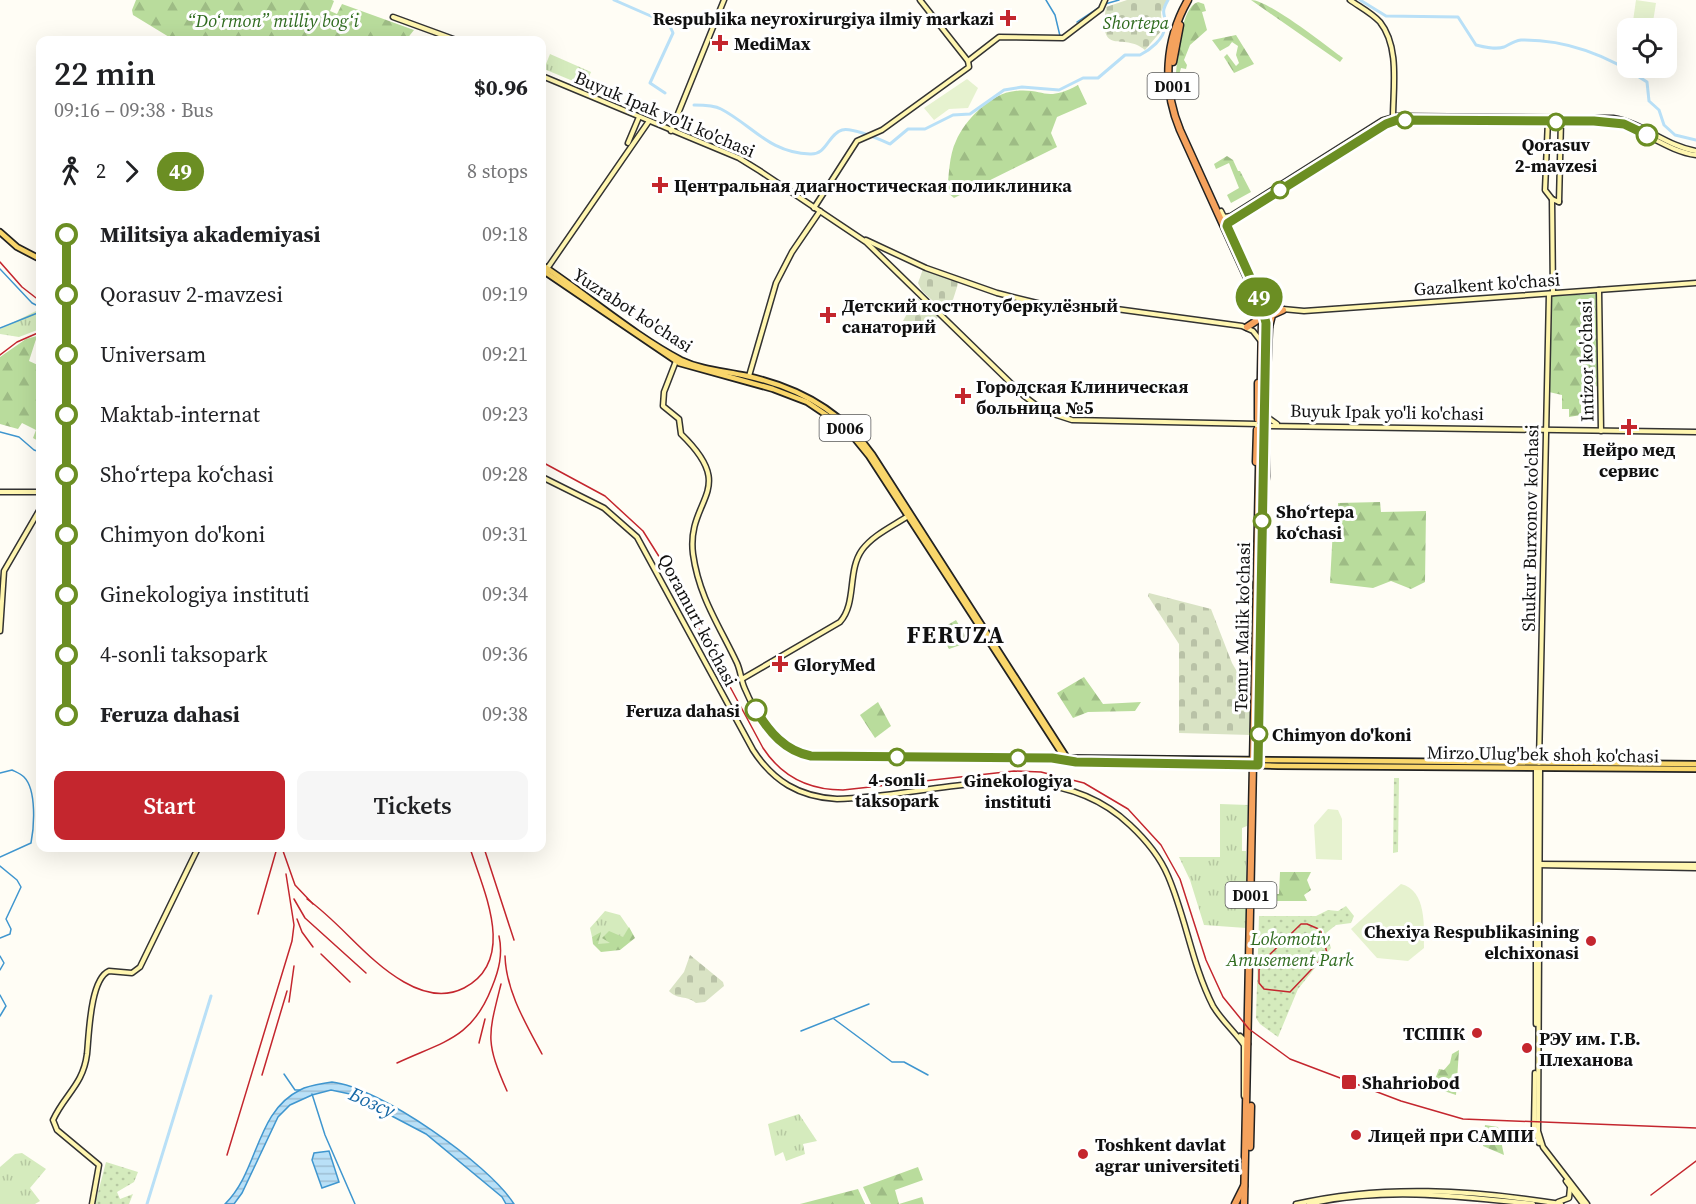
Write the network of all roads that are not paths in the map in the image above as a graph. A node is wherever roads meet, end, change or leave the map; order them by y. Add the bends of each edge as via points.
1 (723, 0) edge
2 (921, 0) edge
3 (1183, 0) edge
4 (1350, 0) edge
5 (1104, 2) edge
6 (1187, 4) edge
7 (439, 36) edge
8 (444, 36) edge
9 (968, 61) junction
10 (546, 79) edge
11 (639, 118) junction
12 (1393, 119) junction
13 (1548, 120) junction
14 (1561, 120) junction
15 (648, 122) junction
16 (671, 131) junction
17 (1657, 138) junction
18 (626, 150) junction
19 (1696, 153) edge
20 (1197, 164) junction
21 (1551, 198) junction
22 (1559, 202) junction
23 (1552, 205) junction
24 (1250, 206) junction
25 (814, 208) junction
26 (1221, 211) junction
27 (819, 212) junction
28 (1227, 226) junction
29 (0, 233) edge
30 (862, 239) junction
31 (1235, 250) junction
32 (36, 259) edge
33 (546, 266) edge
34 (546, 272) edge
35 (1696, 283) edge
36 (1253, 290) junction
37 (1599, 290) junction
38 (1551, 293) junction
39 (1252, 299) junction
40 (1260, 299) junction
41 (1281, 309) junction
42 (1256, 312) junction
43 (942, 317) junction
44 (1263, 319) junction
45 (1247, 327) junction
46 (1269, 327) junction
47 (1262, 334) junction
48 (646, 340) junction
49 (1261, 343) junction
50 (1269, 349) junction
51 (1262, 357) junction
52 (676, 361) junction
53 (1266, 366) junction
54 (748, 379) junction
55 (1248, 424) junction
56 (1257, 425) junction
57 (1266, 425) junction
58 (1277, 425) junction
59 (1545, 429) junction
60 (1601, 430) junction
61 (1696, 431) edge
62 (546, 478) edge
63 (546, 478) edge
64 (36, 492) edge
65 (0, 493) edge
66 (1260, 514) junction
67 (910, 515) junction
68 (36, 516) edge
69 (0, 631) edge
70 (742, 679) junction
71 (1062, 751) junction
72 (1052, 758) junction
73 (1069, 758) junction
74 (1256, 762) junction
75 (1696, 764) edge
76 (1538, 766) junction
77 (1683, 767) junction
78 (1696, 769) edge
79 (196, 852) edge
80 (1538, 864) junction
81 (1696, 866) edge
82 (1253, 900) junction
83 (1248, 1032) junction
84 (1240, 1036) junction
85 (1250, 1045) junction
86 (1247, 1076) junction
87 (1245, 1182) junction
88 (1568, 1184) junction
89 (1331, 1198) junction
90 (1534, 1203) edge
91 (1554, 1203) edge
92 (1584, 1203) edge
93 (92, 1204) edge
94 (1235, 1204) edge
95 (1247, 1204) edge
96 (1296, 1204) edge
97 (1309, 1204) edge
98 (1562, 1204) edge

1 - 16 main road
2 - 9 main road
3 - 6 highway, Temur Malik ko'chasi
4 - 12 main road via 1377,19 1389,38 1393,56
5 - 9 main road via 1061,39 999,37
6 - 20 highway, Temur Malik ko'chasi / D001 via 1170,45 1169,88 1176,120
7 - 8 main road via 392,18
9 - 25 main road via 969,67 882,130 857,141
10 - 11 main road, Buyuk Ipak yo'li ko'chasi
11 - 15 main road, Buyuk Ipak yo'li ko'chasi
11 - 18 main road
12 - 13 main road
12 - 17 main road via 1610,117 1629,121
12 - 24 main road
13 - 14 main road
13 - 21 main road via 1545,190
14 - 17 main road via 1622,124
14 - 22 main road
15 - 16 main road, Buyuk Ipak yo'li ko'chasi
15 - 18 main road
16 - 25 main road, Buyuk Ipak yo'li ko'chasi via 738,160
17 - 19 main road
18 - 33 main road
20 - 26 highway, Temur Malik ko'chasi / D001
20 - 31 highway, Temur Malik ko'chasi / D001
21 - 22 main road
21 - 23 main road, Shukur Burxonov ko'chasi
22 - 23 main road
23 - 38 main road, Shukur Burxonov ko'chasi
24 - 26 main road via 1228,217
24 - 28 main road
25 - 27 main road, Buyuk Ipak yo'li ko'chasi
26 - 28 highway, Temur Malik ko'chasi / D001
27 - 30 main road, Buyuk Ipak yo'li ko'chasi
27 - 43 main road, Buyuk Ipak yo'li ko'chasi via 864,243
27 - 54 main road via 778,279
28 - 40 highway, Temur Malik ko'chasi / D001
29 - 32 main road
30 - 43 main road, Buyuk Ipak yo'li ko'chasi
30 - 45 main road via 926,268 1041,304 1108,308
31 - 36 highway, Temur Malik ko'chasi / D001
31 - 39 highway
34 - 48 main road, Yuzrabot ko'chasi / D006
35 - 37 main road, Gazalkent ko'chasi
36 - 39 highway
36 - 44 highway, Temur Malik ko'chasi / D001
37 - 38 main road, Gazalkent ko'chasi
37 - 60 main road, Intizor ko'chasi
38 - 41 main road, Gazalkent ko'chasi
38 - 59 main road, Shukur Burxonov ko'chasi
39 - 42 highway
40 - 41 main road, Gazalkent ko'chasi via 1268,307
40 - 44 highway, Temur Malik ko'chasi / D001
41 - 44 main road, Gazalkent ko'chasi
41 - 46 highway via 1272,315
42 - 44 highway
42 - 45 highway via 1256,321
43 - 55 main road, Buyuk Ipak yo'li ko'chasi via 1028,401 1055,418 1085,423
44 - 45 main road, Gazalkent ko'chasi
44 - 46 highway
44 - 47 highway, Temur Malik ko'chasi / D001
44 - 53 highway, Temur Malik ko'chasi / D001
45 - 49 main road
46 - 50 highway
47 - 49 highway
47 - 51 highway, Temur Malik ko'chasi / D001
48 - 52 main road, Yuzrabot ko'chasi / D006
48 - 54 main road, Yuzrabot ko'chasi / D006 via 688,363
49 - 51 main road
49 - 56 highway
50 - 53 highway
50 - 57 highway
51 - 66 highway, Temur Malik ko'chasi / D001
52 - 54 main road, Yuzrabot ko'chasi / D006 via 696,370
52 - 70 main road via 663,405 680,421 681,434 698,449 710,478 693,539 701,592
53 - 66 highway, Temur Malik ko'chasi / D001
54 - 67 main road, D006 via 796,396 829,415 858,440
55 - 56 main road, Buyuk Ipak yo'li ko'chasi
55 - 56 main road
55 - 56 main road
56 - 57 highway, bridge
56 - 57 highway, bridge
56 - 66 highway
57 - 58 main road, Buyuk Ipak yo'li ko'chasi
57 - 58 main road
57 - 58 main road
57 - 66 highway
58 - 59 main road, Buyuk Ipak yo'li ko'chasi
59 - 60 main road, Buyuk Ipak yo'li ko'chasi
59 - 76 main road, Shukur Burxonov ko'chasi
60 - 61 main road, Buyuk Ipak yo'li ko'chasi
62 - 84 main road, Qoramurt koʻchasi via 604,507 638,536 754,750 788,786 836,798 1002,781 1043,782 1091,796 1120,814 1143,837 1165,869 1210,996 1227,1024
63 - 86 main road, Qoramurt koʻchasi via 604,508 637,537 753,750 787,786 812,796 837,799 1043,782 1091,797 1119,815 1142,838 1167,874 1211,1001 1244,1045
64 - 65 main road
66 - 74 highway, Temur Malik ko'chasi / D001
67 - 70 main road via 861,552 853,568 845,615 840,622
67 - 71 main road, D006
68 - 69 main road via 4,571
70 - 72 main road via 768,729 799,753
71 - 72 main road
71 - 73 main road, D006
72 - 73 main road
73 - 74 main road, Mirzo Ulug'bek shoh ko'chasi
74 - 76 main road, Mirzo Ulug'bek shoh ko'chasi
74 - 82 highway, Temur Malik ko'chasi / D001
75 - 77 main road, Mirzo Ulug'bek shoh ko'chasi
76 - 77 main road, Mirzo Ulug'bek shoh ko'chasi
76 - 80 main road, Shukur Burxonov ko'chasi
77 - 78 main road, Mirzo Ulug'bek shoh ko'chasi
79 - 93 main road via 141,967 132,973 109,971 101,977 91,1012 83,1073 53,1120 57,1130 99,1165
80 - 81 main road
80 - 88 main road via 1534,1129 1542,1149
80 - 92 main road via 1538,1129 1544,1147
82 - 83 highway, Temur Malik ko'chasi / D001
82 - 85 highway, Temur Malik ko'chasi / D001
83 - 84 main road
83 - 85 highway, Temur Malik ko'chasi / D001
84 - 85 main road, Qoramurt koʻchasi
85 - 86 highway, Temur Malik ko'chasi / D001
86 - 87 highway, Temur Malik ko'chasi / D001
86 - 95 highway, Temur Malik ko'chasi / D001
87 - 94 highway
87 - 95 highway, Temur Malik ko'chasi / D001
88 - 91 main road via 1569,1198
88 - 92 main road
89 - 90 main road via 1424,1193
89 - 96 main road
89 - 97 main road
90 - 91 main road
91 - 98 main road

